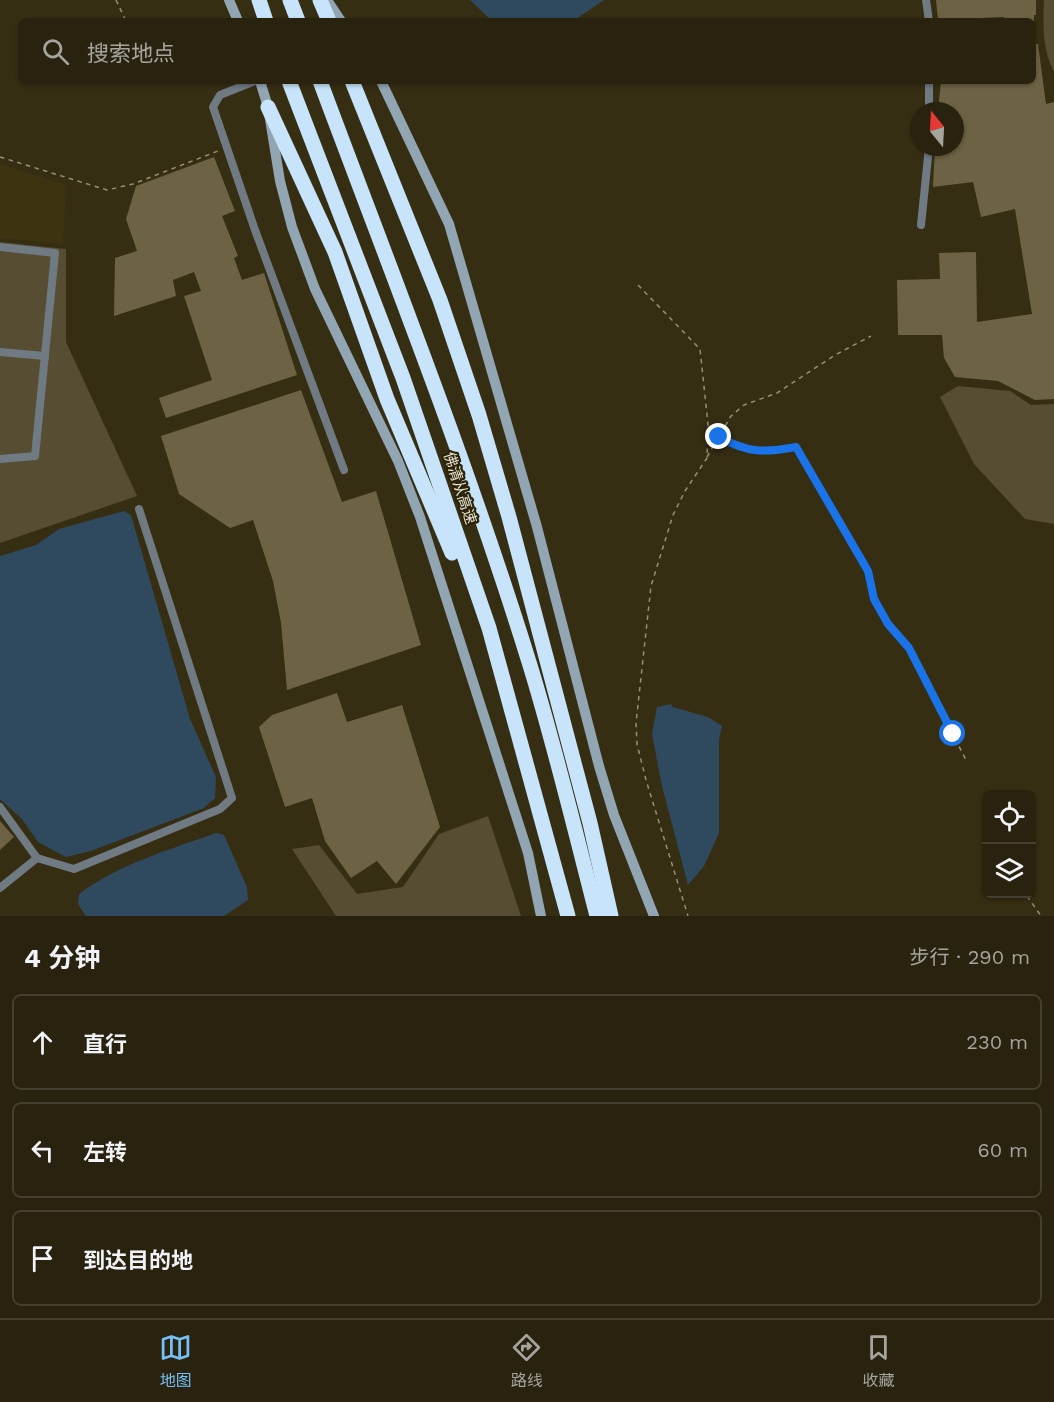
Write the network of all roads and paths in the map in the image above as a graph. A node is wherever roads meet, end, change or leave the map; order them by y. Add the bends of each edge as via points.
1 (116, 0) edge
2 (230, 0) edge
3 (259, 0) edge
4 (290, 0) edge
5 (320, 0) edge
6 (327, 0) edge
7 (926, 0) edge
8 (125, 18) edge
9 (236, 18) edge
10 (266, 18) edge
11 (297, 18) edge
12 (327, 18) edge
13 (339, 18) edge
14 (929, 18) edge
15 (248, 84) edge
16 (261, 84) edge
17 (290, 84) edge
18 (321, 84) edge
19 (353, 84) edge
20 (382, 84) edge
21 (930, 84) edge
22 (929, 102) edge
23 (268, 107) junction
24 (227, 147) junction
25 (928, 156) edge
26 (0, 157) edge
27 (921, 225) dead end
28 (0, 247) edge
29 (638, 285) dead end
30 (871, 336) dead end
31 (0, 352) edge
32 (45, 357) junction
33 (719, 437) junction
34 (706, 458) junction
35 (0, 459) edge
36 (344, 470) dead end
37 (139, 509) dead end
38 (500, 662) junction
39 (967, 762) dead end
40 (0, 807) edge
41 (37, 858) junction
42 (0, 888) edge
43 (1028, 898) edge
44 (541, 916) edge
45 (568, 916) edge
46 (597, 916) edge
47 (611, 916) edge
48 (654, 916) edge
49 (688, 916) edge
50 (1041, 916) edge

1 - 8 path
2 - 9 main road
3 - 10 highway
4 - 11 highway
5 - 12 highway
6 - 13 main road
7 - 14 street
15 - 24 street via 220,95 213,107
16 - 23 main road
17 - 38 highway, 佛清从高速 via 406,387
18 - 46 highway, 佛清从高速 via 430,371 511,607 552,742
19 - 47 highway via 440,300 479,415 590,822
20 - 48 main road via 449,224 537,527 599,766
21 - 22 street
23 - 38 highway via 335,252 387,399 479,621
23 - 44 main road via 279,181 292,227 324,310 398,461 420,518 528,852
24 - 26 path via 134,184 107,190
24 - 36 street
25 - 27 street
28 - 32 street via 55,254
29 - 34 path via 700,349 708,424
30 - 33 path via 777,393 744,405 731,416
31 - 32 street
32 - 35 street via 35,456
33 - 34 path
33 - 39 path via 741,450 771,452 796,447 868,571 874,599 888,624 909,648
34 - 49 path via 673,515 651,586 636,723 646,780
37 - 41 street via 232,798 220,809 74,869
38 - 45 highway, 佛清从高速
40 - 41 street
41 - 42 street
43 - 50 path

